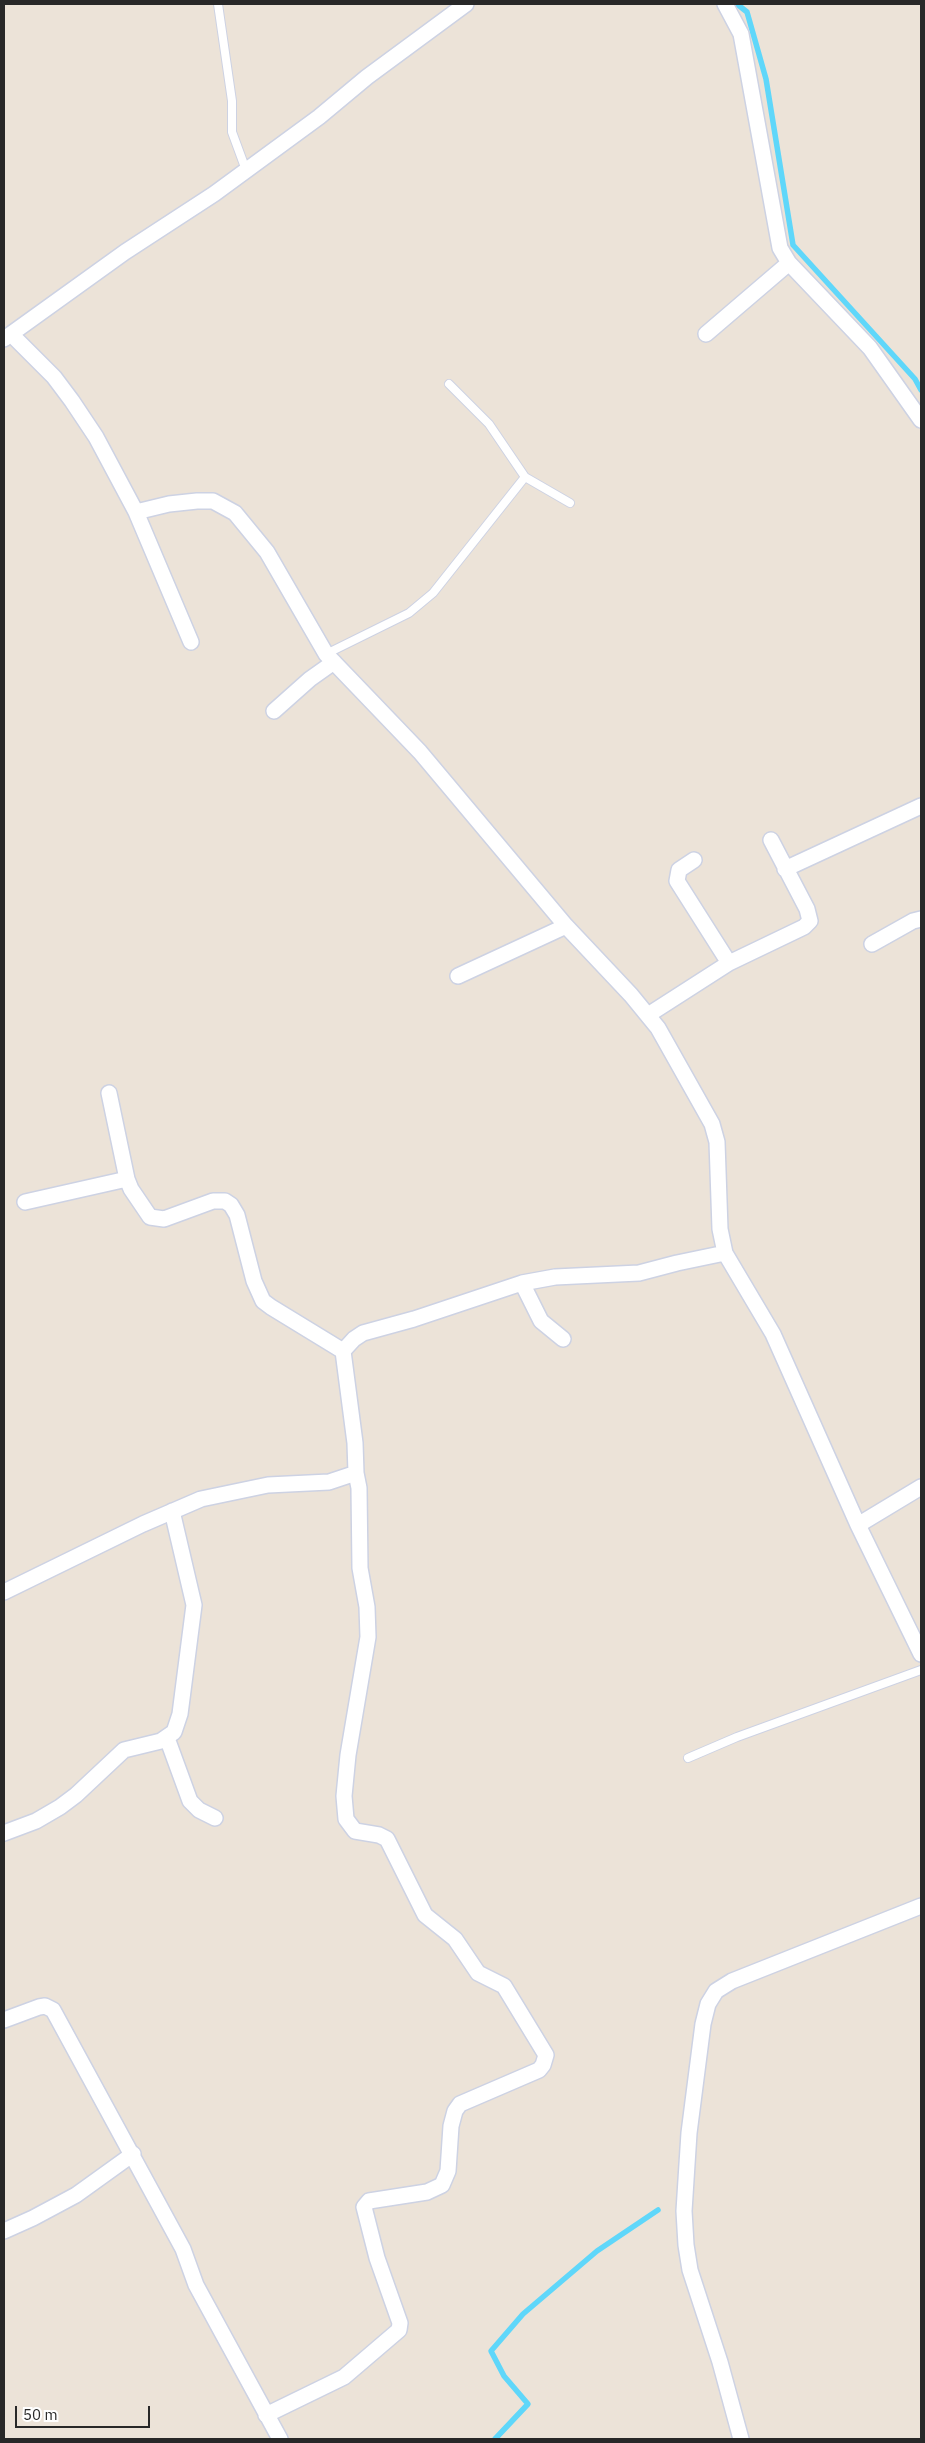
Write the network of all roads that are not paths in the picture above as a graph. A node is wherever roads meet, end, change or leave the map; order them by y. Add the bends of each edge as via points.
1 (218, 4) edge
2 (466, 4) edge
3 (725, 4) edge
4 (246, 170) junction
5 (789, 263) junction
6 (706, 334) dead end
7 (8, 336) edge
8 (449, 384) dead end
9 (921, 420) edge
10 (525, 477) junction
11 (570, 502) dead end
12 (136, 512) junction
13 (191, 642) dead end
14 (330, 658) junction
15 (274, 711) dead end
16 (921, 806) edge
17 (771, 840) dead end
18 (694, 860) dead end
19 (785, 869) junction
20 (921, 919) edge
21 (566, 926) junction
22 (872, 944) dead end
23 (728, 963) junction
24 (458, 976) dead end
25 (648, 1015) junction
26 (110, 1093) dead end
27 (127, 1179) junction
28 (25, 1202) dead end
29 (725, 1253) junction
30 (522, 1283) junction
31 (563, 1339) dead end
32 (343, 1351) junction
33 (356, 1473) junction
34 (921, 1487) edge
35 (172, 1511) junction
36 (858, 1525) junction
37 (4, 1592) edge
38 (921, 1654) edge
39 (921, 1670) edge
40 (167, 1738) junction
41 (688, 1758) dead end
42 (214, 1818) dead end
43 (4, 1833) edge
44 (921, 1906) edge
45 (4, 2020) edge
46 (133, 2154) junction
47 (4, 2231) edge
48 (266, 2415) junction
49 (280, 2439) edge
50 (741, 2439) edge

1 - 4 lane via 232,101 232,132
2 - 4 street
3 - 5 street via 741,34 777,238
4 - 7 street
5 - 6 street
5 - 9 street via 870,348
7 - 12 street via 54,377 72,401 96,437
8 - 10 lane via 489,424
10 - 11 lane
10 - 14 lane via 433,593 408,612
12 - 13 street
12 - 14 street via 197,501 213,502 235,513 267,552
14 - 15 street
14 - 21 street via 464,803
16 - 19 street
17 - 19 street
18 - 23 street via 679,870 676,881
19 - 23 street via 810,921 804,927
20 - 22 street
21 - 24 street
21 - 25 street
23 - 25 street
25 - 29 street via 679,1062 712,1124 716,1142 720,1229
26 - 27 street
27 - 28 street
27 - 32 street via 144,1210 156,1219 213,1201 232,1205 254,1281 264,1300 270,1307
29 - 30 street via 639,1273 555,1277
29 - 36 street via 772,1334
30 - 31 street via 541,1321
30 - 32 street via 363,1333
32 - 33 street
33 - 35 street via 329,1482 268,1485 201,1500
33 - 48 street via 360,1568 368,1637 348,1755 344,1796 346,1819 355,1831 387,1838 425,1915 455,1939 478,1973 504,1986 546,2055 539,2070 460,2104 451,2126 448,2171 442,2185 427,2192 369,2201 364,2207 400,2330 344,2377
34 - 36 street
35 - 37 street
35 - 40 street via 194,1605 180,1714 174,1732
36 - 38 street
39 - 41 lane via 737,1736
40 - 42 street via 190,1800 199,1810
40 - 43 street via 124,1750 60,1807 36,1821
44 - 50 street via 732,1981 716,1991 708,2004 689,2133 684,2212 686,2246 690,2270
45 - 46 street via 38,2007 53,2010
46 - 47 street via 76,2195
46 - 48 street via 183,2249 196,2285
48 - 49 street

